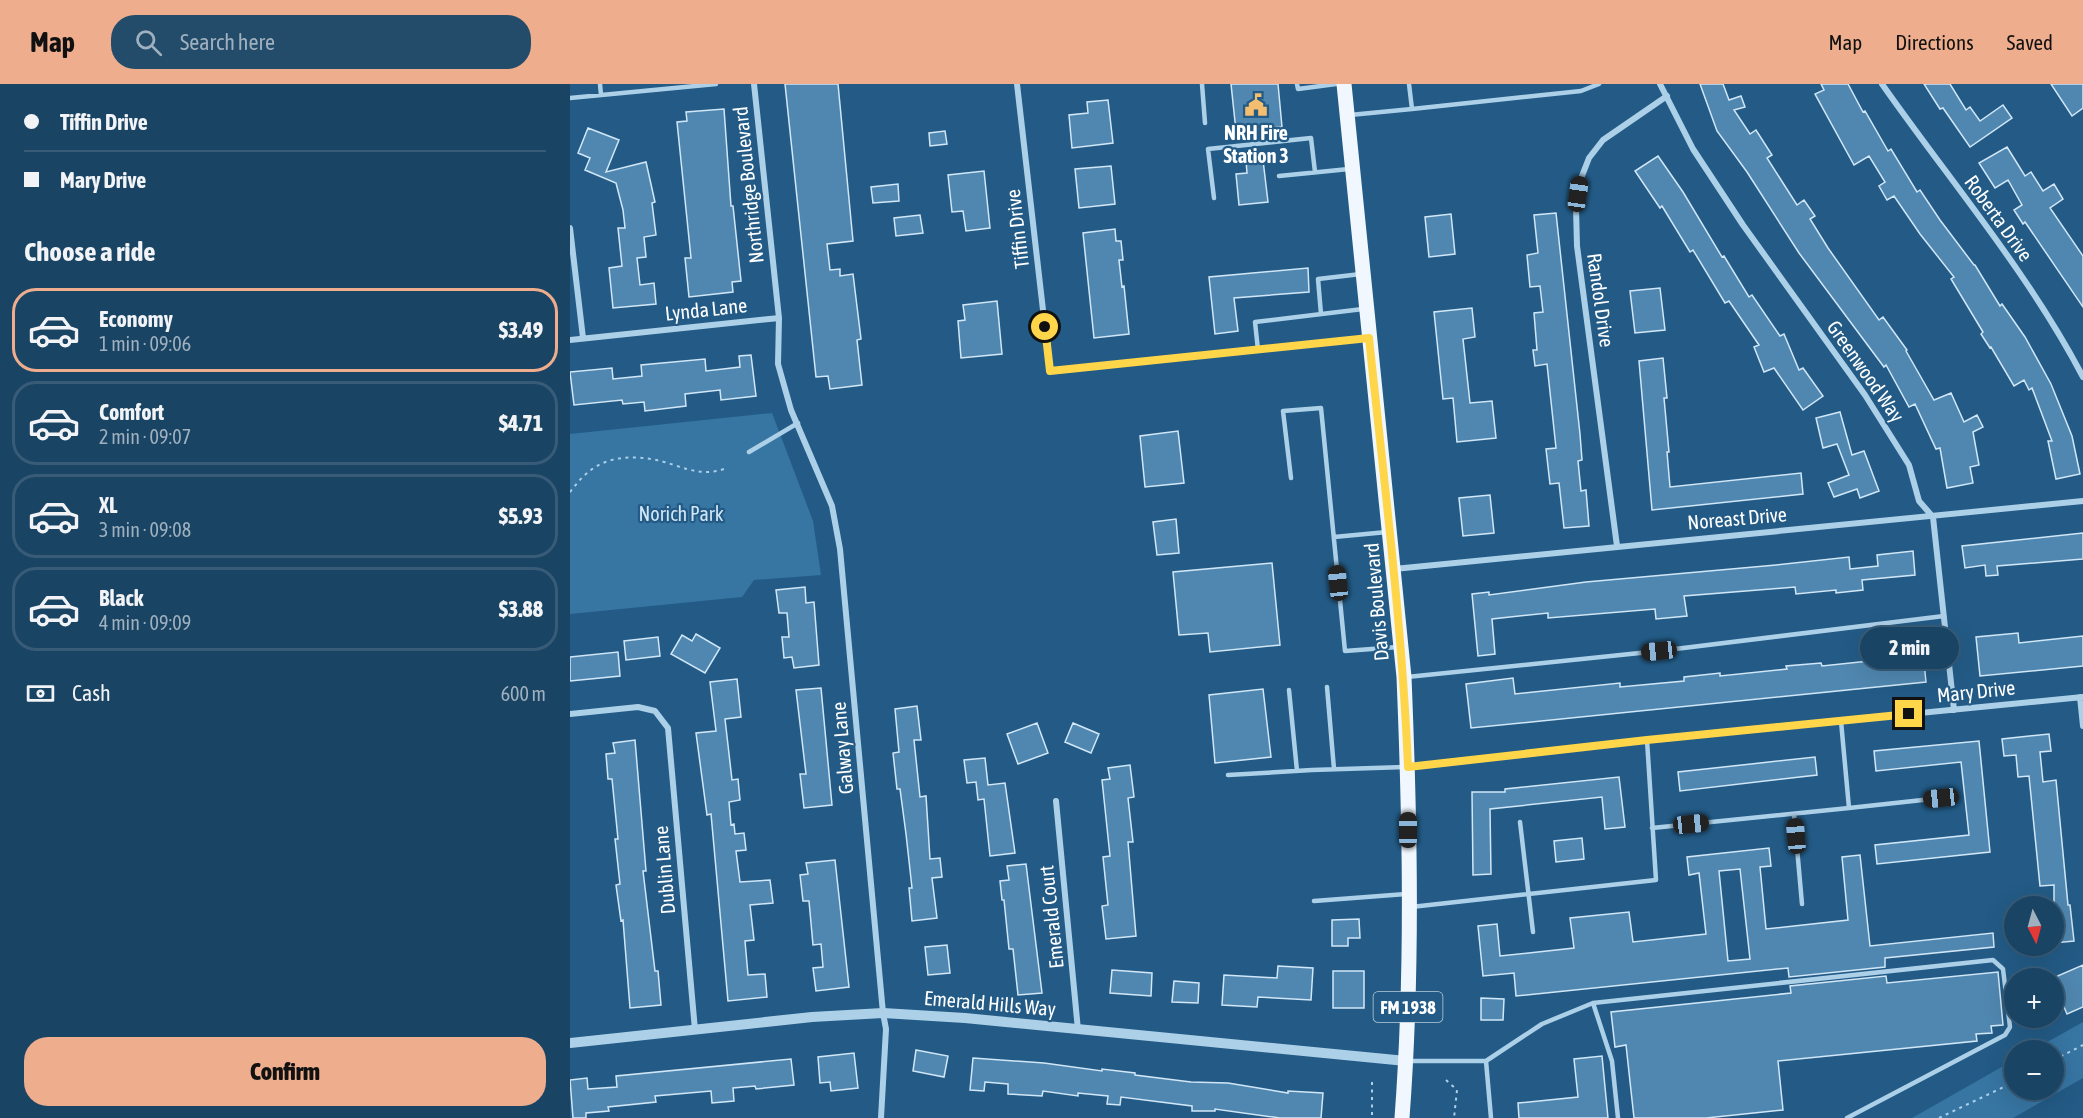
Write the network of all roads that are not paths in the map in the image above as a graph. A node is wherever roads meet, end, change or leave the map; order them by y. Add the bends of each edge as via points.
1 (600, 84) edge
2 (716, 84) edge
3 (754, 84) edge
4 (1017, 84) edge
5 (1202, 84) edge
6 (1297, 84) edge
7 (1336, 84) edge
8 (1344, 84) edge
9 (1409, 84) edge
10 (1599, 84) edge
11 (1660, 84) edge
12 (1882, 84) edge
13 (601, 95) junction
14 (1666, 96) junction
15 (570, 98) edge
16 (1412, 109) junction
17 (1347, 116) junction
18 (1205, 123) dead end
19 (1352, 168) junction
20 (1315, 172) junction
21 (1279, 176) dead end
22 (1214, 198) dead end
23 (570, 228) edge
24 (1362, 273) junction
25 (1366, 309) junction
26 (1321, 314) junction
27 (779, 318) junction
28 (583, 338) junction
29 (1369, 338) junction
30 (570, 340) edge
31 (1258, 350) junction
32 (2083, 376) edge
33 (798, 423) junction
34 (749, 452) dead end
35 (1291, 478) dead end
36 (2083, 501) edge
37 (1933, 517) junction
38 (1390, 532) junction
39 (1334, 537) junction
40 (1617, 546) junction
41 (1394, 569) junction
42 (1944, 616) junction
43 (1401, 646) junction
44 (1404, 677) junction
45 (1327, 687) dead end
46 (1289, 690) dead end
47 (2082, 697) edge
48 (1954, 710) junction
49 (570, 714) edge
50 (1841, 721) junction
51 (2083, 726) edge
52 (1647, 740) junction
53 (1408, 767) junction
54 (1334, 769) junction
55 (1297, 771) junction
56 (1228, 775) dead end
57 (1941, 798) dead end
58 (1056, 801) dead end
59 (1849, 808) junction
60 (1794, 814) junction
61 (1520, 822) dead end
62 (1652, 828) junction
63 (1529, 894) junction
64 (1314, 901) dead end
65 (1408, 901) junction
66 (1802, 904) dead end
67 (1533, 932) dead end
68 (1593, 1003) junction
69 (883, 1013) junction
70 (1078, 1030) junction
71 (695, 1031) junction
72 (570, 1043) edge
73 (1406, 1061) junction
74 (1486, 1061) junction
75 (882, 1118) edge
76 (1402, 1118) edge
77 (1491, 1118) edge
78 (1618, 1118) edge
79 (1847, 1118) edge

1 - 13 lane
2 - 13 lane
3 - 27 street, Northridge Boulevard
4 - 31 street, Tiffin Drive via 1050,371
5 - 18 lane
6 - 7 lane via 1298,89
8 - 17 main road, Davis Boulevard / FM 1938
9 - 16 lane
10 - 16 lane via 1581,91
11 - 14 street, Greenwood Way
12 - 32 street, Roberta Drive via 2036,297
13 - 15 lane
14 - 37 street, Greenwood Way via 1693,149 1743,225 1865,395 1910,465 1919,501
14 - 40 street, Randol Drive via 1603,140 1589,158 1576,208 1576,246
16 - 17 lane
17 - 19 main road, Davis Boulevard / FM 1938
19 - 20 lane
19 - 24 main road, Davis Boulevard / FM 1938
20 - 21 lane
20 - 22 lane via 1311,138 1208,149
23 - 28 street
24 - 25 main road, Davis Boulevard / FM 1938
24 - 26 lane via 1318,279
25 - 26 lane
25 - 29 main road, Davis Boulevard / FM 1938
26 - 31 lane via 1255,322
27 - 28 street, Lynda Lane
27 - 33 street, Galway Lane via 778,364
28 - 30 street, Lynda Lane
29 - 31 street
29 - 38 main road, Davis Boulevard / FM 1938
33 - 34 lane
33 - 69 street, Galway Lane via 832,506 840,549
35 - 39 lane via 1283,411 1321,408
36 - 37 street, Noreast Drive
37 - 40 street, Noreast Drive
37 - 42 street, Greenwood Way
38 - 39 lane
38 - 41 main road, Davis Boulevard / FM 1938
39 - 43 lane via 1345,651
40 - 41 street, Noreast Drive
41 - 43 main road, Davis Boulevard / FM 1938
42 - 44 lane
42 - 48 street, Greenwood Way
43 - 44 main road, Davis Boulevard / FM 1938
44 - 53 main road, Davis Boulevard / FM 1938
45 - 54 lane
46 - 55 lane
47 - 48 street, Mary Drive
47 - 51 street
48 - 50 street, Mary Drive
49 - 71 street, Dublin Lane via 638,707 655,711 668,728
50 - 52 street, Mary Drive
50 - 59 lane
52 - 53 street, Mary Drive
52 - 62 lane
53 - 54 lane
53 - 65 main road, Davis Boulevard / FM 1938
54 - 55 lane
55 - 56 lane
57 - 59 lane
58 - 70 street, Emerald Court
59 - 60 lane
60 - 62 lane
60 - 66 lane
61 - 63 lane
62 - 63 lane via 1656,880
63 - 65 lane
63 - 67 lane
64 - 65 lane
65 - 73 main road, Davis Boulevard / FM 1938
68 - 74 lane via 1542,1024
68 - 78 lane via 1612,1061
68 - 79 lane via 1993,960 2002,969 2010,1027 2005,1035
69 - 70 street, Emerald Hills Way
69 - 71 street, Emerald Hills Way
69 - 75 street, Galway Lane via 886,1029
70 - 73 street, Emerald Hills Way
71 - 72 street, Emerald Hills Way
73 - 74 lane
73 - 76 main road, Davis Boulevard / FM 1938
74 - 77 lane

